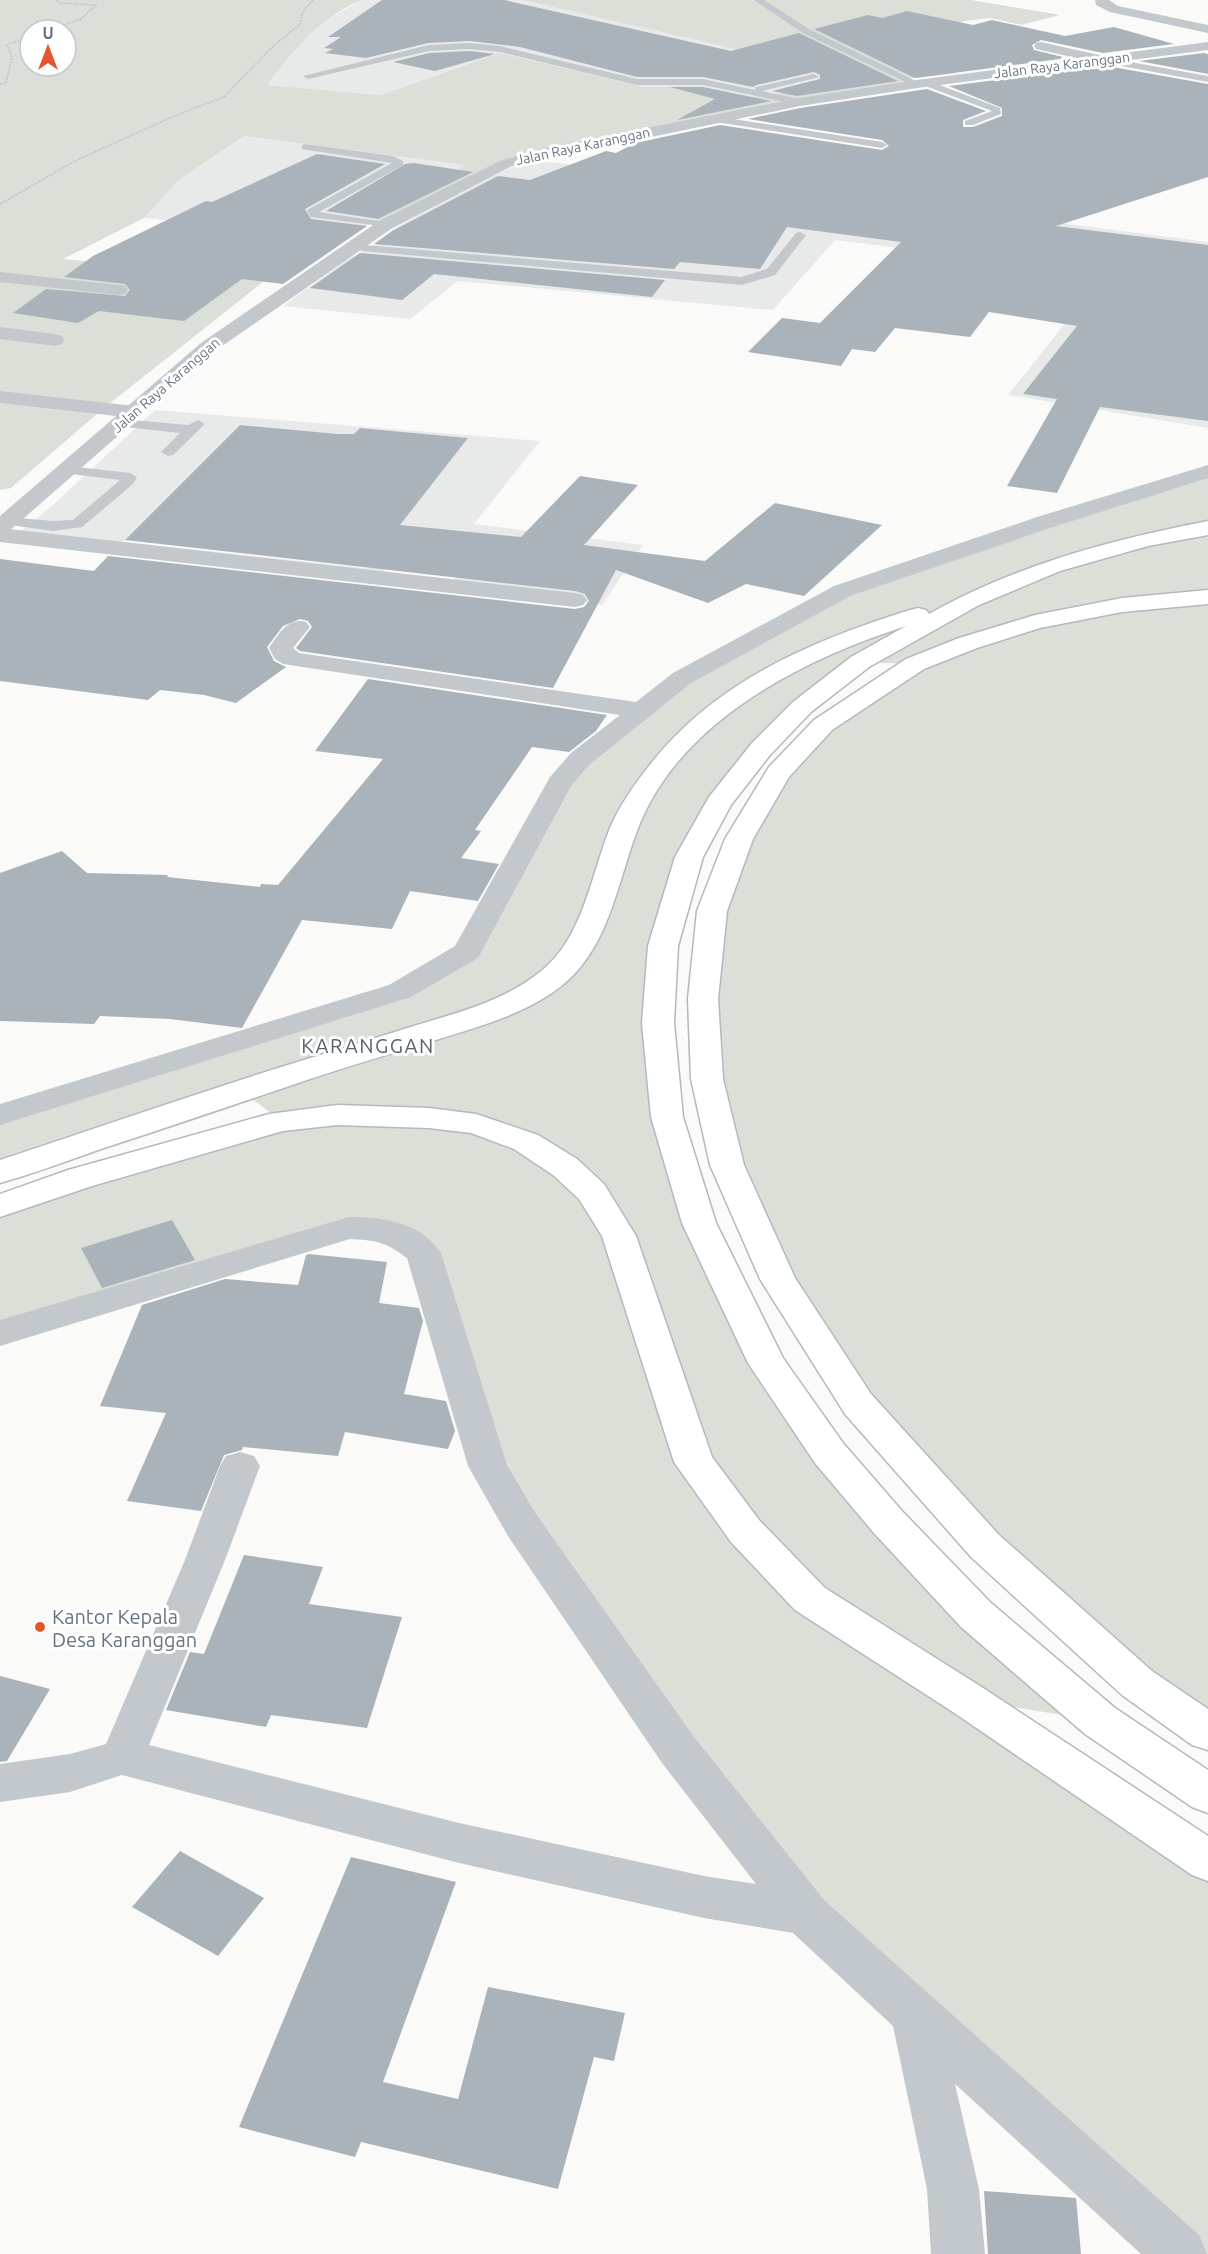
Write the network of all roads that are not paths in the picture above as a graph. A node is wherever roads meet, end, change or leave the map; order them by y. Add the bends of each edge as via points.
1 (758, 0) edge
2 (777, 0) edge
3 (1102, 0) edge
4 (1208, 29) edge
5 (1041, 46) dead end
6 (1208, 46) edge
7 (874, 54) junction
8 (855, 56) junction
9 (1103, 60) junction
10 (308, 76) dead end
11 (814, 78) dead end
12 (1208, 79) edge
13 (926, 83) junction
14 (752, 91) junction
15 (800, 102) junction
16 (713, 119) junction
17 (969, 123) dead end
18 (882, 145) dead end
19 (306, 147) dead end
20 (385, 225) junction
21 (800, 235) dead end
22 (352, 247) junction
23 (0, 277) edge
24 (119, 290) dead end
25 (0, 333) edge
26 (55, 340) dead end
27 (0, 396) edge
28 (128, 418) junction
29 (168, 452) dead end
30 (68, 470) junction
31 (1208, 471) edge
32 (3, 528) edge
33 (1208, 528) edge
34 (1208, 597) edge
35 (575, 600) dead end
36 (971, 600) junction
37 (298, 627) dead end
38 (638, 710) junction
39 (0, 1115) edge
40 (0, 1172) edge
41 (0, 1206) edge
42 (0, 1333) edge
43 (240, 1466) dead end
44 (1208, 1732) edge
45 (122, 1757) junction
46 (0, 1783) edge
47 (1208, 1794) edge
48 (1208, 1861) edge
49 (808, 1916) junction
50 (915, 2016) junction
51 (958, 2254) edge
52 (1180, 2254) edge

1 - 8 lane
2 - 7 lane via 824,30
3 - 4 street via 1103,5 1114,9
5 - 9 street
6 - 9 street, Jalan Raya Karanggan
7 - 8 lane
7 - 13 lane
8 - 13 lane
9 - 12 lane
9 - 13 street, Jalan Raya Karanggan
10 - 14 lane via 429,48 470,46 500,49 637,82 703,82
11 - 14 lane
13 - 15 street, Jalan Raya Karanggan
13 - 17 lane via 997,110 996,114
14 - 15 lane
15 - 16 street, Jalan Raya Karanggan
16 - 18 lane
16 - 20 street, Jalan Raya Karanggan via 507,163
19 - 20 lane via 399,163 313,211 321,217
20 - 22 street, Jalan Raya Karanggan
21 - 22 lane via 771,272 742,281
22 - 28 street, Jalan Raya Karanggan via 208,347
23 - 24 street
25 - 26 street
27 - 28 street
28 - 29 lane via 196,425
28 - 30 street, Jalan Raya Karanggan
30 - 32 street, Jalan Raya Karanggan
30 - 32 lane via 130,477 77,524
31 - 38 street via 842,591 682,678
32 - 35 street
33 - 36 highway via 1145,540 1052,566
34 - 44 highway via 1122,605 1035,622 968,643 915,664 823,725 778,773 739,839 712,911 703,999 707,1079 728,1165 778,1279 858,1404 986,1546 1137,1683
36 - 40 highway via 872,628 807,655 744,689 687,735 654,774 626,823 590,925 573,958 525,996 496,1011
36 - 47 highway via 860,662 802,707 761,749 719,803 689,857 663,946 658,1023 667,1117 699,1222 724,1279 767,1363 829,1453 976,1615 1101,1721
37 - 38 street via 281,648 292,658
38 - 39 street via 579,759 559,783 467,952 400,991
41 - 48 highway via 80,1178 281,1121 337,1114 476,1124 526,1142 565,1167 592,1192 619,1236 694,1462 745,1531 810,1599
42 - 49 street via 349,1228 384,1228 408,1240 423,1253 488,1466 522,1525 678,1750
43 - 45 street
45 - 46 street via 70,1773
45 - 49 street via 459,1843
49 - 50 street
50 - 51 street via 952,2189
50 - 52 street

